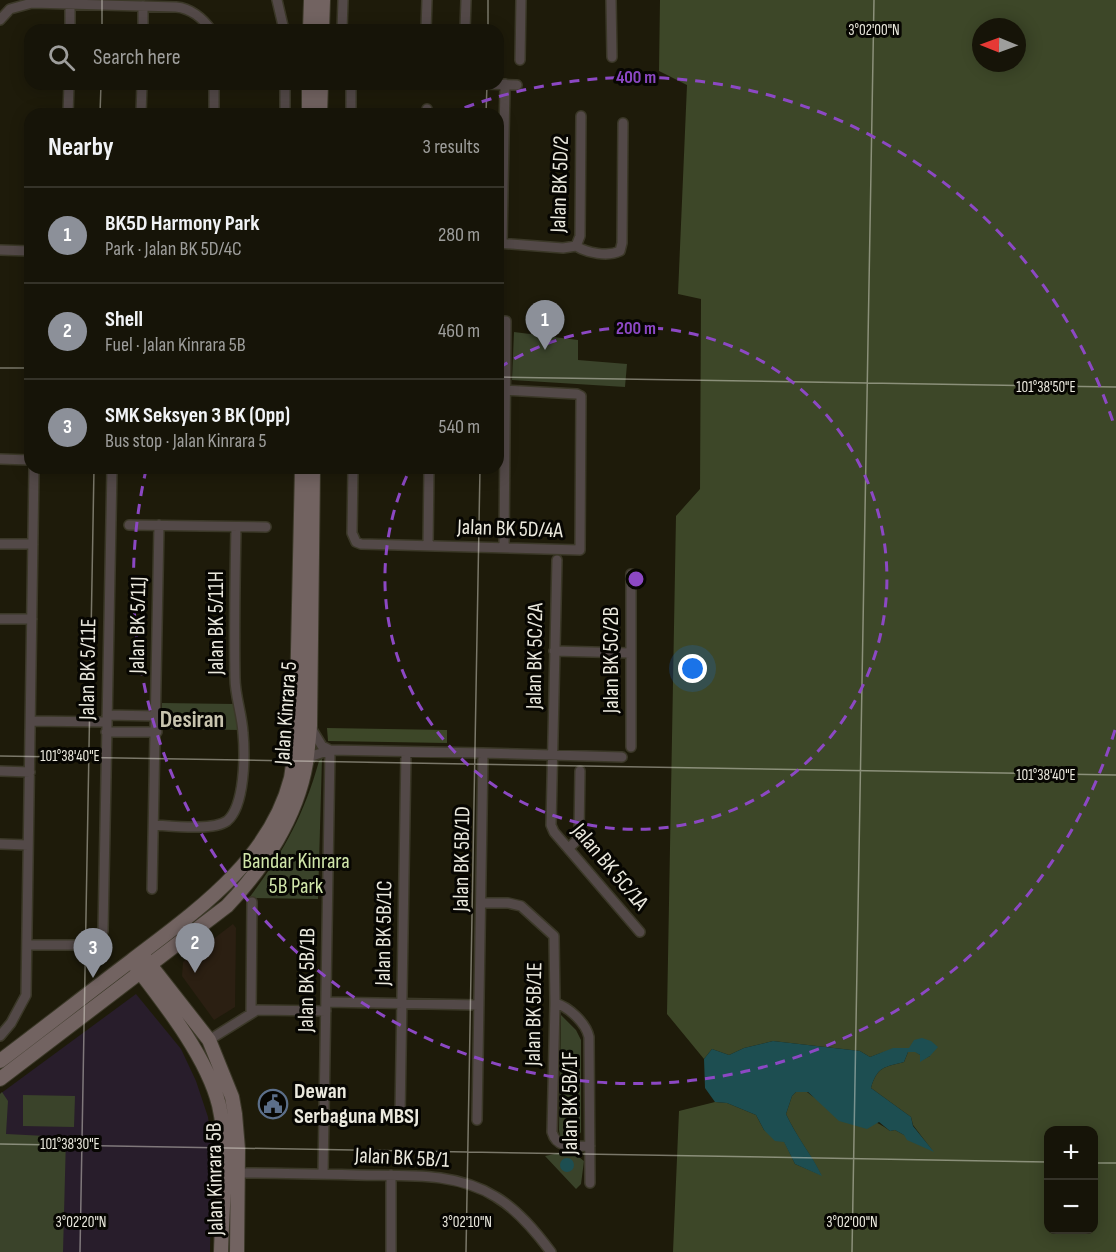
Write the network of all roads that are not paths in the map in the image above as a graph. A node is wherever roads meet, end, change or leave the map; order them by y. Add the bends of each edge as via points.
1 (277, 0) edge
2 (311, 0) edge
3 (323, 0) edge
4 (343, 0) edge
5 (427, 0) edge
6 (466, 0) edge
7 (521, 0) edge
8 (611, 0) edge
9 (70, 4) junction
10 (143, 6) junction
11 (0, 20) edge
12 (70, 24) edge
13 (143, 24) edge
14 (205, 24) edge
15 (283, 24) edge
16 (310, 24) edge
17 (322, 24) edge
18 (342, 24) edge
19 (426, 24) edge
20 (465, 24) edge
21 (612, 57) dead end
22 (520, 60) dead end
23 (505, 84) joint
24 (517, 85) dead end
25 (69, 90) edge
26 (142, 90) edge
27 (214, 90) edge
28 (285, 90) edge
29 (309, 90) edge
30 (317, 90) edge
31 (319, 90) edge
32 (351, 90) edge
33 (68, 108) edge
34 (141, 108) edge
35 (214, 108) edge
36 (285, 108) edge
37 (309, 108) edge
38 (309, 108) edge
39 (320, 108) edge
40 (351, 108) edge
41 (504, 116) edge
42 (581, 116) dead end
43 (623, 123) dead end
44 (504, 243) edge
45 (576, 246) junction
46 (0, 250) edge
47 (24, 250) edge
48 (504, 367) edge
49 (505, 390) junction
50 (0, 459) edge
51 (24, 460) edge
52 (34, 474) edge
53 (112, 474) edge
54 (302, 474) edge
55 (313, 474) edge
56 (353, 474) edge
57 (429, 474) edge
58 (129, 525) dead end
59 (159, 525) junction
60 (236, 526) junction
61 (266, 527) dead end
62 (0, 544) edge
63 (33, 544) junction
64 (428, 546) junction
65 (504, 548) junction
66 (556, 560) dead end
67 (632, 574) dead end
68 (0, 619) edge
69 (32, 619) junction
70 (554, 651) junction
71 (630, 653) junction
72 (31, 721) junction
73 (106, 723) junction
74 (157, 725) junction
75 (310, 726) junction
76 (631, 747) dead end
77 (330, 750) junction
78 (406, 752) junction
79 (483, 753) junction
80 (553, 754) junction
81 (622, 757) dead end
82 (306, 765) junction
83 (0, 771) edge
84 (580, 771) dead end
85 (30, 772) junction
86 (154, 825) junction
87 (0, 844) edge
88 (28, 845) junction
89 (569, 848) junction
90 (152, 890) dead end
91 (252, 902) dead end
92 (481, 903) junction
93 (640, 932) dead end
94 (27, 945) junction
95 (171, 948) junction
96 (141, 962) junction
97 (158, 985) junction
98 (119, 987) junction
99 (402, 1003) junction
100 (555, 1003) junction
101 (479, 1005) junction
102 (326, 1006) junction
103 (251, 1012) junction
104 (0, 1036) edge
105 (209, 1040) junction
106 (0, 1061) edge
107 (0, 1079) edge
108 (400, 1116) dead end
109 (477, 1120) dead end
110 (590, 1146) junction
111 (223, 1173) junction
112 (238, 1173) junction
113 (323, 1174) junction
114 (391, 1175) junction
115 (590, 1183) dead end
116 (221, 1252) edge
117 (237, 1252) edge
118 (391, 1252) edge
119 (551, 1252) edge

1 - 15 street
2 - 16 main road
3 - 17 main road
4 - 18 street
5 - 19 street
6 - 20 street
7 - 22 street
8 - 21 street
9 - 10 street
9 - 11 street via 32,3 10,9
9 - 12 street
10 - 13 street
10 - 14 street via 186,8
23 - 24 street
23 - 41 street
25 - 33 street
26 - 34 street
27 - 35 street
28 - 36 street
29 - 37 main road
30 - 38 main road
31 - 39 main road
32 - 40 street
42 - 45 street, Jalan BK 5D/2 via 580,236
43 - 45 street via 620,251 588,252
44 - 45 street, Jalan BK 5D/2 via 563,249
46 - 47 street
48 - 49 street
49 - 65 street
49 - 65 street, Jalan BK 5D/4A via 577,394 582,401 580,550
50 - 51 street
52 - 63 street
53 - 73 street, Jalan BK 5/11E
54 - 96 main road, Jalan Kinrara 5 via 298,702 291,778 280,809 246,862
55 - 75 main road, Jalan Kinrara 5
56 - 64 street, Jalan BK 5D/4A via 352,533 356,542
57 - 64 street
58 - 59 street
59 - 60 street
59 - 74 street, Jalan BK 5/11J
60 - 61 street
60 - 86 street, Jalan BK 5/11H via 235,682 243,733 239,798 224,823
62 - 63 street
63 - 69 street
64 - 65 street, Jalan BK 5D/4A
66 - 70 street, Jalan BK 5C/2A
67 - 71 street, Jalan BK 5C/2B
68 - 69 street
69 - 72 street
70 - 71 street
70 - 80 street, Jalan BK 5C/2A
71 - 76 street, Jalan BK 5C/2B
72 - 73 street
72 - 85 street
73 - 74 street
73 - 74 street
73 - 94 street, Jalan BK 5/11E via 104,931 99,941 89,945
74 - 86 street, Jalan BK 5/11J
75 - 77 street via 322,746
75 - 82 main road, Jalan Kinrara 5
77 - 78 street
77 - 82 street via 312,756
77 - 102 street, Jalan BK 5B/1B
78 - 79 street
78 - 99 street, Jalan BK 5B/1C
79 - 80 street
79 - 92 street, Jalan BK 5B/1D
80 - 81 street
80 - 89 street, Jalan BK 5C/1A via 551,825
82 - 95 main road, Jalan Kinrara 5 via 284,828 243,889 227,906
83 - 85 street
84 - 89 street via 579,832
85 - 88 street
86 - 90 street, Jalan BK 5/11J
87 - 88 street
88 - 94 street
89 - 93 street, Jalan BK 5C/1A
91 - 103 street
92 - 100 street, Jalan BK 5B/1E via 521,906 554,936
92 - 101 street, Jalan BK 5B/1D
94 - 104 street via 26,995
95 - 96 main road, Jalan Kinrara 5
95 - 97 main road
96 - 97 main road, Jalan Kinrara 5B
96 - 98 main road, Jalan Kinrara 5
96 - 106 main road, Jalan Kinrara 5
97 - 98 main road
97 - 105 main road, Jalan Kinrara 5B
97 - 111 main road, Jalan Kinrara 5B via 192,1044 219,1105
98 - 107 main road, Jalan Kinrara 5
99 - 101 street
99 - 102 street
99 - 108 street, Jalan BK 5B/1C
100 - 110 street, Jalan BK 5B/1F via 566,1006 588,1033
100 - 110 street, Jalan BK 5B/1E via 552,1132 562,1145
101 - 109 street, Jalan BK 5B/1D
102 - 103 street
102 - 113 street, Jalan BK 5B/1B
103 - 105 street
105 - 112 main road, Jalan Kinrara 5B via 232,1097
110 - 115 street, Jalan BK 5B/1F
111 - 112 street, Jalan BK 5B/1
111 - 116 main road, Jalan Kinrara 5B
112 - 113 street, Jalan BK 5B/1
112 - 117 main road, Jalan Kinrara 5B
113 - 114 street, Jalan BK 5B/1
114 - 118 street
114 - 119 street, Jalan BK 5B/1 via 460,1181 496,1196 525,1221

